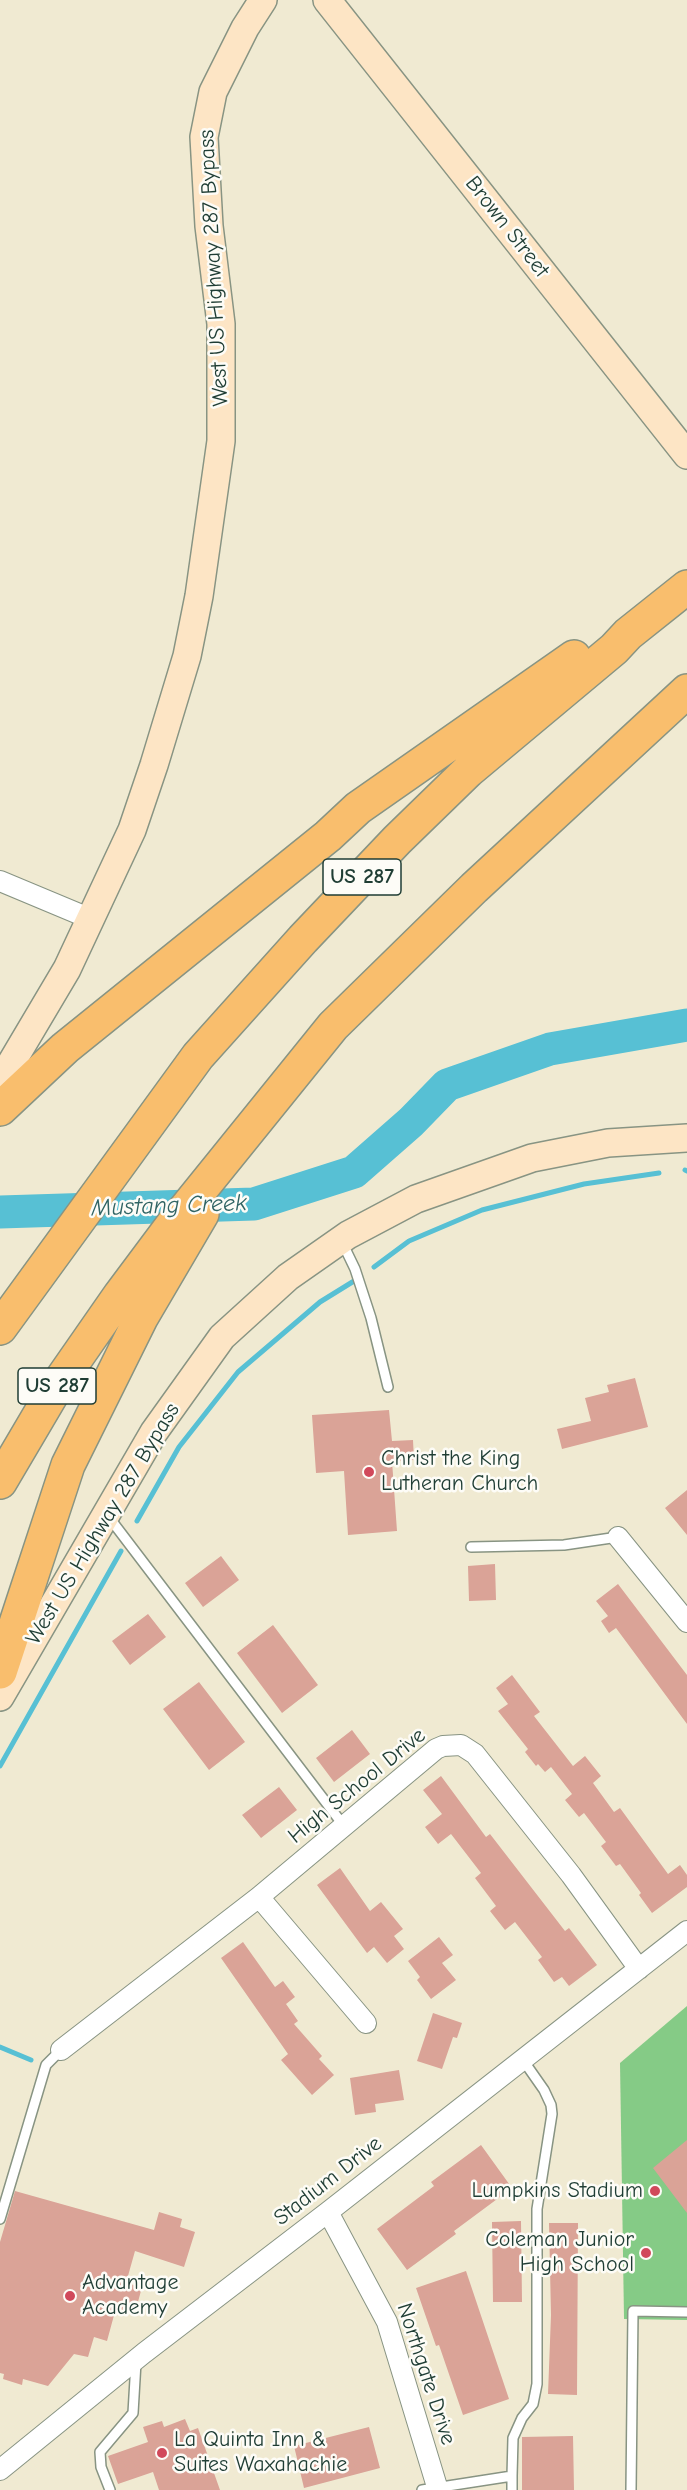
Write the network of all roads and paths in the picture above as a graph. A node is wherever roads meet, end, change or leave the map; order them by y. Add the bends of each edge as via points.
1 (263, 0) edge
2 (327, 0) edge
3 (684, 452) edge
4 (687, 587) edge
5 (628, 634) junction
6 (687, 691) edge
7 (0, 881) edge
8 (91, 919) junction
9 (0, 1082) edge
10 (0, 1108) edge
11 (249, 1132) junction
12 (687, 1138) edge
13 (341, 1240) junction
14 (6, 1318) edge
15 (388, 1387) dead end
16 (0, 1482) edge
17 (107, 1514) junction
18 (618, 1537) joint
19 (471, 1547) dead end
20 (687, 1622) edge
21 (0, 1672) edge
22 (0, 1697) edge
23 (344, 1826) junction
24 (259, 1896) junction
25 (687, 1931) edge
26 (639, 1968) junction
27 (366, 2024) dead end
28 (61, 2050) joint
29 (523, 2060) junction
30 (328, 2212) junction
31 (0, 2218) edge
32 (687, 2312) edge
33 (136, 2360) junction
34 (0, 2470) edge
35 (512, 2476) junction
36 (432, 2489) edge
37 (110, 2490) edge
38 (512, 2490) edge
39 (631, 2490) edge

1 - 8 main road, West US Highway 287 Bypass via 213,92 204,137 208,226 221,324 221,441 199,596 154,765 132,830
2 - 3 main road, Brown Street
4 - 5 highway, US 287
5 - 10 highway via 572,658 358,808 319,844 64,1048
5 - 14 highway, US 287 via 468,771 303,939 198,1056
6 - 11 highway, US 287 via 474,888 333,1026
7 - 8 street
8 - 9 main road, West US Highway 287 Bypass via 68,969
11 - 16 highway, US 287 via 120,1295 56,1387
11 - 21 highway via 141,1318 68,1465
12 - 13 main road, West US Highway 287 Bypass via 608,1143 532,1158 416,1198
13 - 15 lane via 371,1318
13 - 17 main road, West US Highway 287 Bypass via 288,1277 222,1337 154,1432
17 - 22 main road, West US Highway 287 Bypass
17 - 23 lane
18 - 19 lane via 564,1545
18 - 20 street
23 - 24 street, High School Drive
23 - 26 street, High School Drive via 436,1749 461,1745 475,1754
24 - 27 street
24 - 28 street, High School Drive
25 - 26 street, Stadium Drive
26 - 29 street, Stadium Drive
28 - 31 lane via 46,2065
29 - 30 street, Stadium Drive
29 - 35 lane via 544,2090 552,2114 537,2209 537,2384 533,2404 513,2438
30 - 33 street, Stadium Drive
30 - 36 street, Northgate Drive via 387,2322
32 - 39 lane via 633,2311
33 - 34 street, Stadium Drive
33 - 37 lane via 133,2413 100,2452
35 - 36 lane
35 - 38 lane

